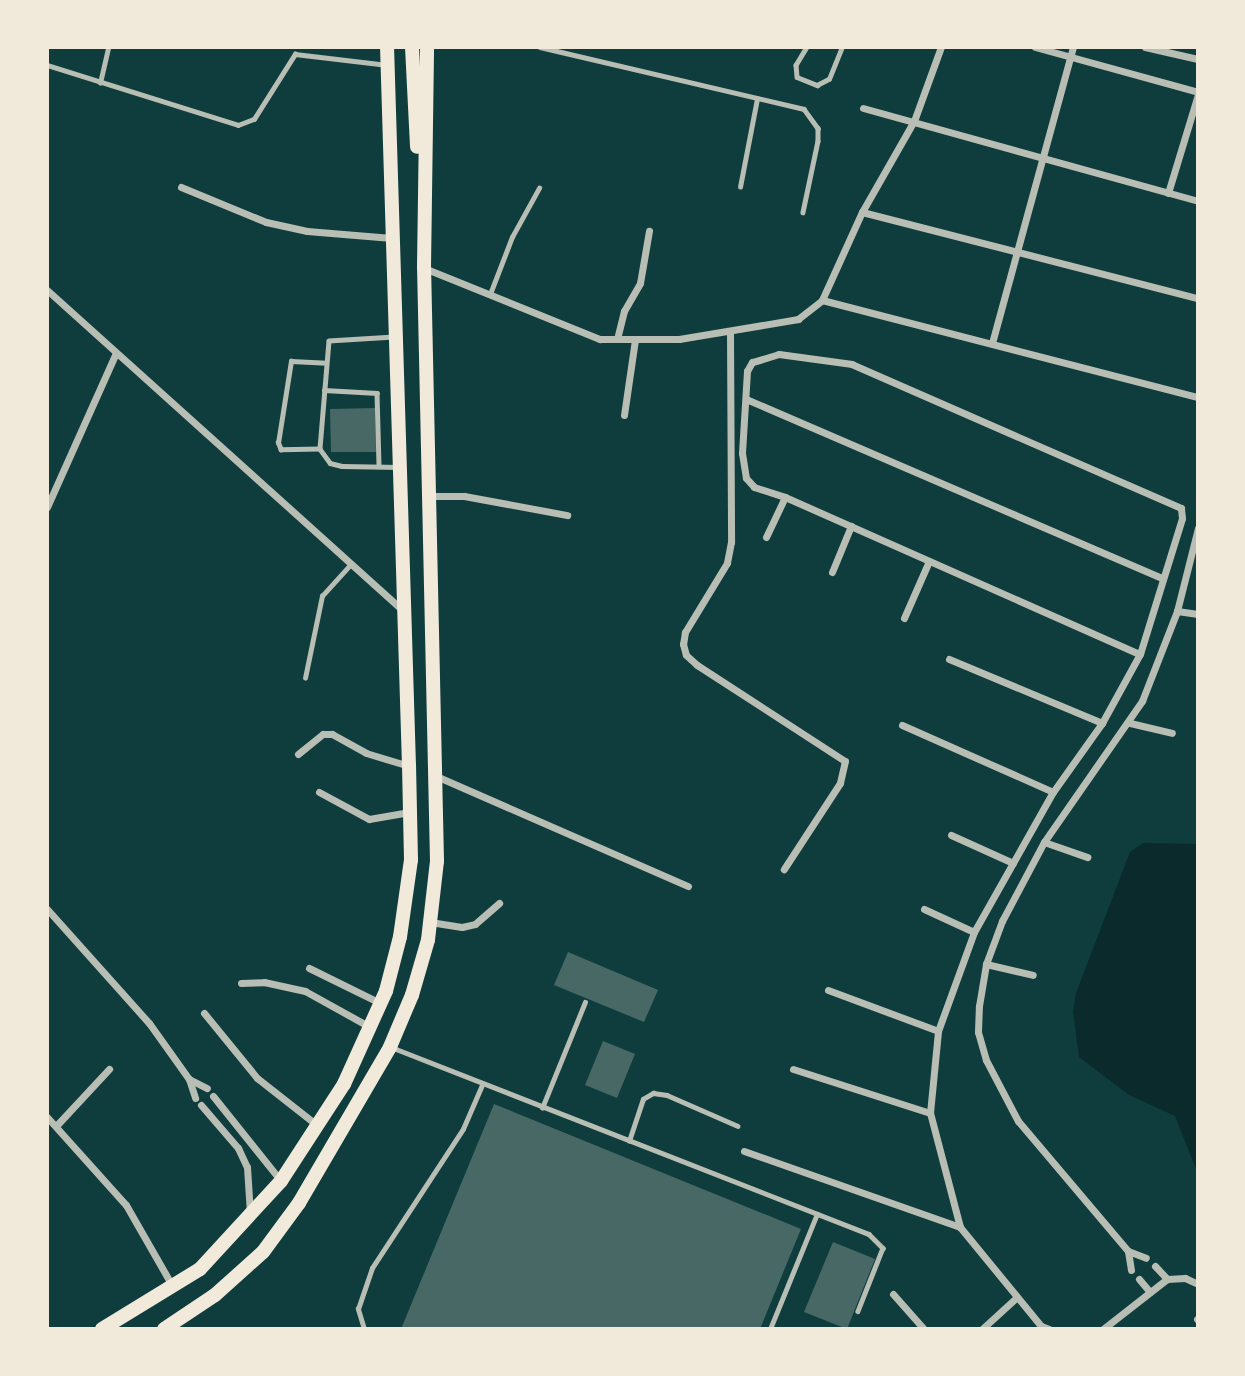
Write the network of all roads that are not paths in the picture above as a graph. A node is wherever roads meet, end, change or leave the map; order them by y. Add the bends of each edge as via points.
1 (107, 47) edge
2 (387, 47) edge
3 (412, 47) edge
4 (427, 47) edge
5 (540, 47) edge
6 (807, 47) edge
7 (842, 47) edge
8 (941, 47) edge
9 (1035, 47) edge
10 (1073, 47) edge
11 (1145, 47) edge
12 (1070, 57) junction
13 (1198, 59) edge
14 (47, 65) edge
15 (387, 65) junction
16 (100, 83) junction
17 (1198, 93) edge
18 (757, 99) junction
19 (863, 108) dead end
20 (914, 121) junction
21 (1042, 160) junction
22 (181, 187) dead end
23 (740, 187) dead end
24 (539, 188) dead end
25 (1168, 193) junction
26 (1198, 201) edge
27 (803, 212) dead end
28 (862, 212) junction
29 (649, 231) dead end
30 (394, 238) junction
31 (1017, 251) junction
32 (424, 267) junction
33 (47, 290) edge
34 (490, 295) junction
35 (1198, 298) edge
36 (821, 300) junction
37 (730, 332) junction
38 (397, 337) junction
39 (617, 339) junction
40 (635, 340) junction
41 (992, 343) junction
42 (116, 353) junction
43 (326, 363) junction
44 (324, 390) junction
45 (1198, 397) edge
46 (746, 399) junction
47 (624, 415) dead end
48 (320, 449) junction
49 (379, 466) junction
50 (400, 467) junction
51 (429, 496) junction
52 (785, 497) junction
53 (47, 507) edge
54 (567, 516) dead end
55 (851, 526) junction
56 (1198, 528) edge
57 (766, 537) dead end
58 (929, 561) junction
59 (351, 564) junction
60 (832, 572) dead end
61 (1163, 579) junction
62 (403, 611) junction
63 (1177, 611) junction
64 (1198, 614) edge
65 (904, 618) dead end
66 (1140, 654) junction
67 (949, 659) dead end
68 (305, 678) dead end
69 (1102, 723) junction
70 (1130, 723) junction
71 (902, 725) dead end
72 (1172, 733) dead end
73 (298, 754) dead end
74 (409, 766) junction
75 (436, 776) junction
76 (318, 792) dead end
77 (1053, 792) junction
78 (410, 812) junction
79 (951, 835) dead end
80 (1044, 842) junction
81 (1087, 857) dead end
82 (1013, 863) junction
83 (784, 869) dead end
84 (688, 886) dead end
85 (499, 903) dead end
86 (47, 909) edge
87 (924, 909) dead end
88 (430, 922) junction
89 (974, 932) junction
90 (986, 964) junction
91 (309, 968) dead end
92 (1033, 975) dead end
93 (241, 983) dead end
94 (828, 990) dead end
95 (585, 1002) dead end
96 (381, 1003) junction
97 (204, 1013) dead end
98 (370, 1028) junction
99 (938, 1031) junction
100 (390, 1046) junction
101 (108, 1069) dead end
102 (793, 1069) dead end
103 (189, 1079) junction
104 (482, 1085) junction
105 (207, 1088) dead end
106 (214, 1096) dead end
107 (195, 1098) dead end
108 (201, 1105) dead end
109 (542, 1108) junction
110 (930, 1113) junction
111 (47, 1117) edge
112 (236, 1122) junction
113 (56, 1126) junction
114 (738, 1126) dead end
115 (320, 1127) junction
116 (224, 1131) junction
117 (629, 1141) junction
118 (744, 1151) dead end
119 (281, 1181) junction
120 (817, 1214) junction
121 (250, 1217) junction
122 (960, 1227) junction
123 (1128, 1251) junction
124 (1146, 1258) dead end
125 (1155, 1266) dead end
126 (1131, 1270) dead end
127 (1139, 1279) dead end
128 (1167, 1279) junction
129 (1198, 1283) edge
130 (173, 1287) junction
131 (1150, 1292) junction
132 (893, 1294) dead end
133 (1017, 1297) junction
134 (858, 1311) dead end
135 (1044, 1328) edge
136 (102, 1329) edge
137 (164, 1329) edge
138 (364, 1329) edge
139 (769, 1329) edge
140 (925, 1329) edge
141 (982, 1329) edge
142 (1103, 1329) edge

1 - 16 lane
2 - 15 main road
3 - 32 main road
4 - 32 main road
5 - 18 lane
6 - 7 lane via 796,65 797,78 817,85 829,79
8 - 20 street
9 - 12 street
10 - 12 street
11 - 13 street
12 - 17 street
12 - 21 street
14 - 16 lane
15 - 16 lane via 295,54 254,120 238,125
15 - 30 main road
17 - 25 street
18 - 23 lane
18 - 27 lane via 804,109 818,128
19 - 20 street
20 - 21 street
20 - 28 street
21 - 25 street
21 - 31 street
22 - 30 street via 266,222 307,231
24 - 34 lane via 512,237
25 - 26 street
28 - 31 street
28 - 36 street
29 - 39 street via 640,283 624,311
30 - 38 main road
31 - 35 street
31 - 41 street
32 - 34 street
32 - 51 main road
33 - 42 street
34 - 39 street via 580,333
36 - 37 street via 798,319
36 - 41 street
37 - 40 street
37 - 83 street via 731,542 727,563 685,632 683,644 686,655 697,665 845,761 840,783
38 - 43 lane via 332,339
38 - 50 main road
39 - 40 street
40 - 47 street
41 - 45 street
42 - 53 street
42 - 59 street
43 - 44 lane
43 - 48 lane via 292,361 278,443 281,450
44 - 48 lane
44 - 49 lane via 377,393
46 - 52 street via 746,478 754,487
46 - 61 street
46 - 61 street via 747,371 761,357 825,357 852,364 1171,500 1181,508 1182,518
48 - 49 lane via 330,463
49 - 50 lane
50 - 62 main road
51 - 54 street via 464,496
51 - 75 main road
52 - 55 street
52 - 57 street
55 - 58 street
55 - 60 street
56 - 63 street
58 - 65 street
58 - 66 street
59 - 62 street
59 - 68 lane via 322,596
61 - 66 street
62 - 74 main road
63 - 64 street
63 - 70 street
66 - 69 street
67 - 69 street
69 - 77 street
70 - 72 street
70 - 80 street
71 - 77 street
73 - 74 street via 323,734 332,734 366,753
74 - 78 main road
75 - 84 street
75 - 88 main road via 437,861
76 - 78 street via 369,819
77 - 82 street
78 - 96 main road via 411,860 400,937
79 - 82 street
80 - 81 street
80 - 90 street via 1002,920
82 - 89 street
85 - 88 street via 475,924 462,927
86 - 103 street via 149,1023
87 - 89 street
88 - 100 main road via 412,995
89 - 99 street
90 - 92 street
90 - 123 street via 978,1032 986,1060 1018,1121
91 - 96 street
93 - 98 street via 264,982 306,991
94 - 99 street
95 - 109 lane
96 - 98 main road
97 - 115 street via 257,1078
98 - 115 main road
99 - 110 street
100 - 104 lane
100 - 137 main road via 336,1145 263,1252 215,1295
101 - 113 street
102 - 110 street
103 - 105 street
103 - 107 street
104 - 109 lane
104 - 138 lane via 463,1129 372,1268 358,1309
106 - 112 street
108 - 116 street
109 - 117 lane
110 - 122 street
111 - 113 street
112 - 116 street
112 - 119 street
113 - 130 street via 126,1206
114 - 117 lane via 653,1093 643,1099
115 - 119 main road
116 - 121 street via 247,1167
117 - 120 lane
118 - 122 street
119 - 121 main road
120 - 134 lane via 869,1234 883,1248
120 - 139 lane
121 - 130 main road via 200,1269
122 - 133 street
123 - 124 street
123 - 126 street
125 - 128 street
127 - 131 street
128 - 129 street
128 - 131 street
130 - 136 main road
131 - 142 street
132 - 140 street
133 - 135 street
133 - 141 street

